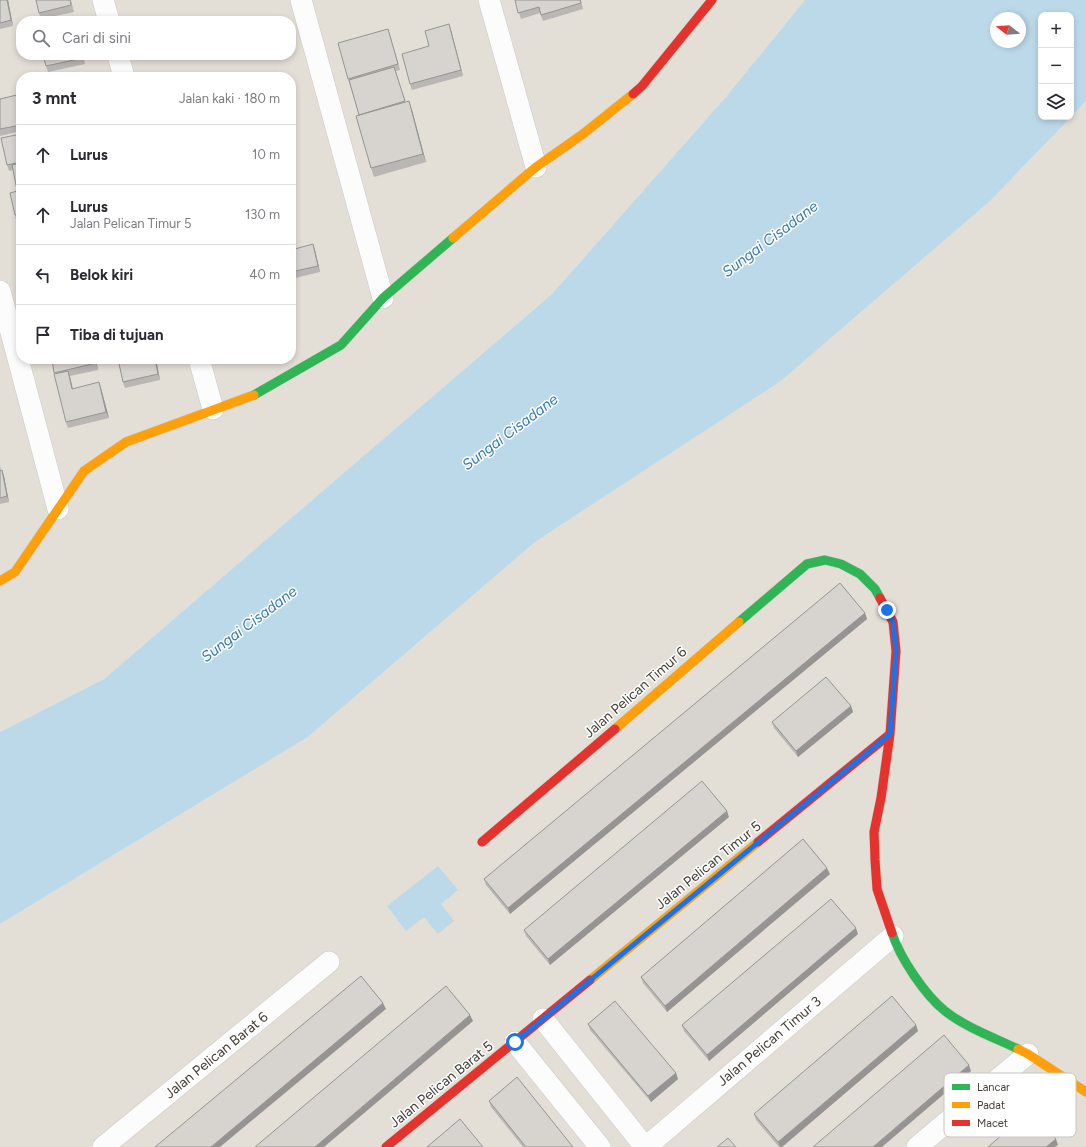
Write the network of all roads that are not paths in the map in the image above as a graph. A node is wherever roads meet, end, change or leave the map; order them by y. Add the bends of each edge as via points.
1 (103, 0) edge
2 (301, 0) edge
3 (489, 0) edge
4 (712, 0) edge
5 (108, 16) edge
6 (119, 60) edge
7 (123, 72) edge
8 (536, 167) junction
9 (0, 291) edge
10 (383, 298) junction
11 (16, 351) edge
12 (19, 364) edge
13 (200, 364) edge
14 (213, 408) junction
15 (58, 509) junction
16 (0, 581) edge
17 (890, 734) junction
18 (482, 842) dead end
19 (893, 936) junction
20 (328, 962) dead end
21 (543, 1019) junction
22 (515, 1042) junction
23 (1028, 1054) junction
24 (1005, 1073) edge
25 (1057, 1073) edge
26 (1076, 1085) edge
27 (1086, 1092) edge
28 (944, 1124) edge
29 (103, 1147) edge
30 (386, 1147) edge
31 (600, 1147) edge
32 (646, 1147) edge
33 (917, 1147) edge

1 - 5 street
2 - 10 street
3 - 8 street
4 - 8 street via 642,86 583,134
6 - 7 street
8 - 10 street
9 - 11 street
10 - 14 street via 341,345 256,394
12 - 15 street
13 - 14 street
14 - 15 street via 126,442 84,470
15 - 16 street via 15,572
17 - 18 street, Jalan Pelican Timur 6 via 896,651 893,622 875,589 860,574 841,564 825,560 807,564
17 - 19 street via 874,832 877,890
17 - 21 street, Jalan Pelican Timur 5
19 - 23 street via 926,992 945,1011 971,1027
19 - 32 street, Jalan Pelican Timur 3
20 - 29 street, Jalan Pelican Barat 6
21 - 22 street, Jalan Pelican Timur 5
21 - 32 street
22 - 30 street, Jalan Pelican Barat 5
22 - 31 street
23 - 24 street
23 - 25 street
26 - 27 street
28 - 33 street

